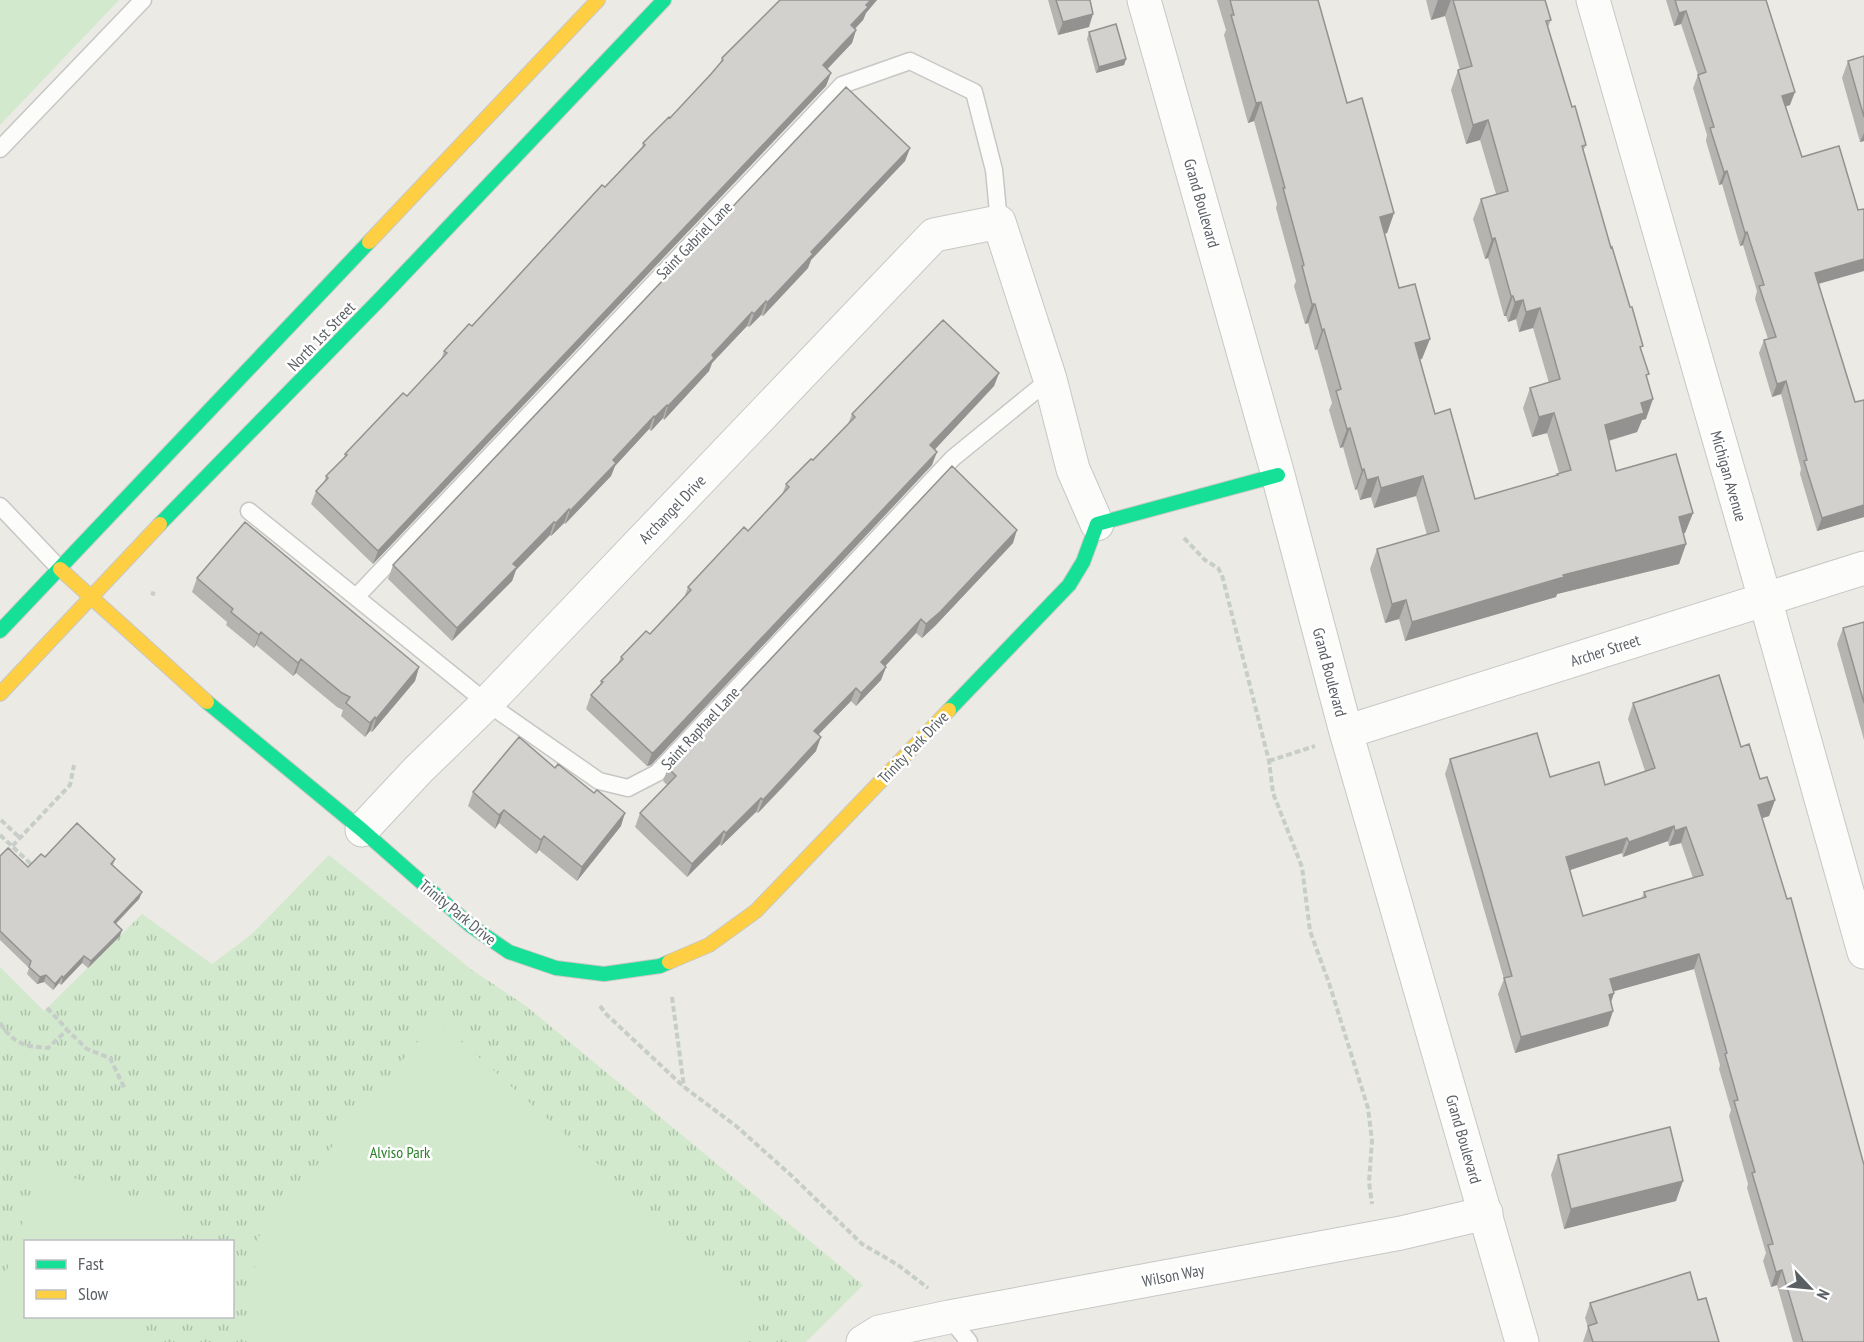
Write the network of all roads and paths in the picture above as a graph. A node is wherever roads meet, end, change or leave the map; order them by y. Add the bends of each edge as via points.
1 (143, 0) edge
2 (598, 0) edge
3 (664, 0) edge
4 (1144, 0) edge
5 (1593, 0) edge
6 (0, 149) edge
7 (999, 222) junction
8 (1050, 379) junction
9 (1278, 475) junction
10 (0, 506) edge
11 (249, 511) dead end
12 (1097, 524) junction
13 (1184, 538) dead end
14 (1864, 568) edge
15 (60, 569) junction
16 (357, 596) junction
17 (91, 599) junction
18 (1765, 599) junction
19 (0, 631) edge
20 (0, 694) edge
21 (486, 703) junction
22 (1334, 738) junction
23 (1269, 761) junction
24 (74, 765) dead end
25 (1, 820) edge
26 (362, 830) junction
27 (0, 835) edge
28 (20, 838) junction
29 (12, 847) junction
30 (0, 859) edge
31 (33, 866) edge
32 (1864, 952) edge
33 (672, 996) dead end
34 (598, 1002) dead end
35 (47, 1008) dead end
36 (0, 1023) edge
37 (67, 1030) junction
38 (684, 1087) junction
39 (126, 1089) dead end
40 (1372, 1204) dead end
41 (1486, 1213) junction
42 (928, 1288) dead end
43 (959, 1330) edge
44 (863, 1342) edge
45 (1522, 1342) edge

1 - 6 lane
2 - 15 main road, North 1st Street
3 - 17 main road, North 1st Street
4 - 9 street, Grand Boulevard
5 - 18 street, Michigan Avenue
7 - 8 street
7 - 16 lane, Saint Gabriel Lane via 994,170 974,92 910,61 842,85
7 - 21 street, Archangel Drive via 934,235
8 - 12 street via 1073,470
8 - 21 lane, Saint Raphael Lane via 953,458 657,773 628,788 599,781
9 - 12 main road
9 - 22 street, Grand Boulevard
10 - 15 lane
11 - 16 lane, Saint Raphael Lane
12 - 26 main road, Trinity Park Drive via 1083,562 1069,585 756,911 709,945 670,962 604,974 556,968 509,952 471,926
13 - 23 path via 1222,575
14 - 18 street, Archer Street
15 - 17 main road, Trinity Park Drive
15 - 19 main road, North 1st Street
16 - 21 lane, Saint Raphael Lane
17 - 20 main road, North 1st Street
17 - 26 main road, Trinity Park Drive via 230,723
18 - 22 street, Archer Street
18 - 32 street, Michigan Avenue
21 - 26 street, Archangel Drive
22 - 23 path
22 - 41 street, Grand Boulevard
23 - 40 path via 1273,793 1302,867 1310,931 1368,1108
24 - 28 path via 70,785
25 - 28 path
27 - 29 path
28 - 29 path
29 - 30 path
29 - 31 path
33 - 38 path
34 - 38 path
35 - 37 path
36 - 37 path via 23,1046 48,1048
37 - 39 path via 87,1049 110,1058
38 - 42 path via 736,1126 862,1244
41 - 43 street, Wilson Way
41 - 45 street, Grand Boulevard
43 - 44 street, Wilson Way via 879,1332

